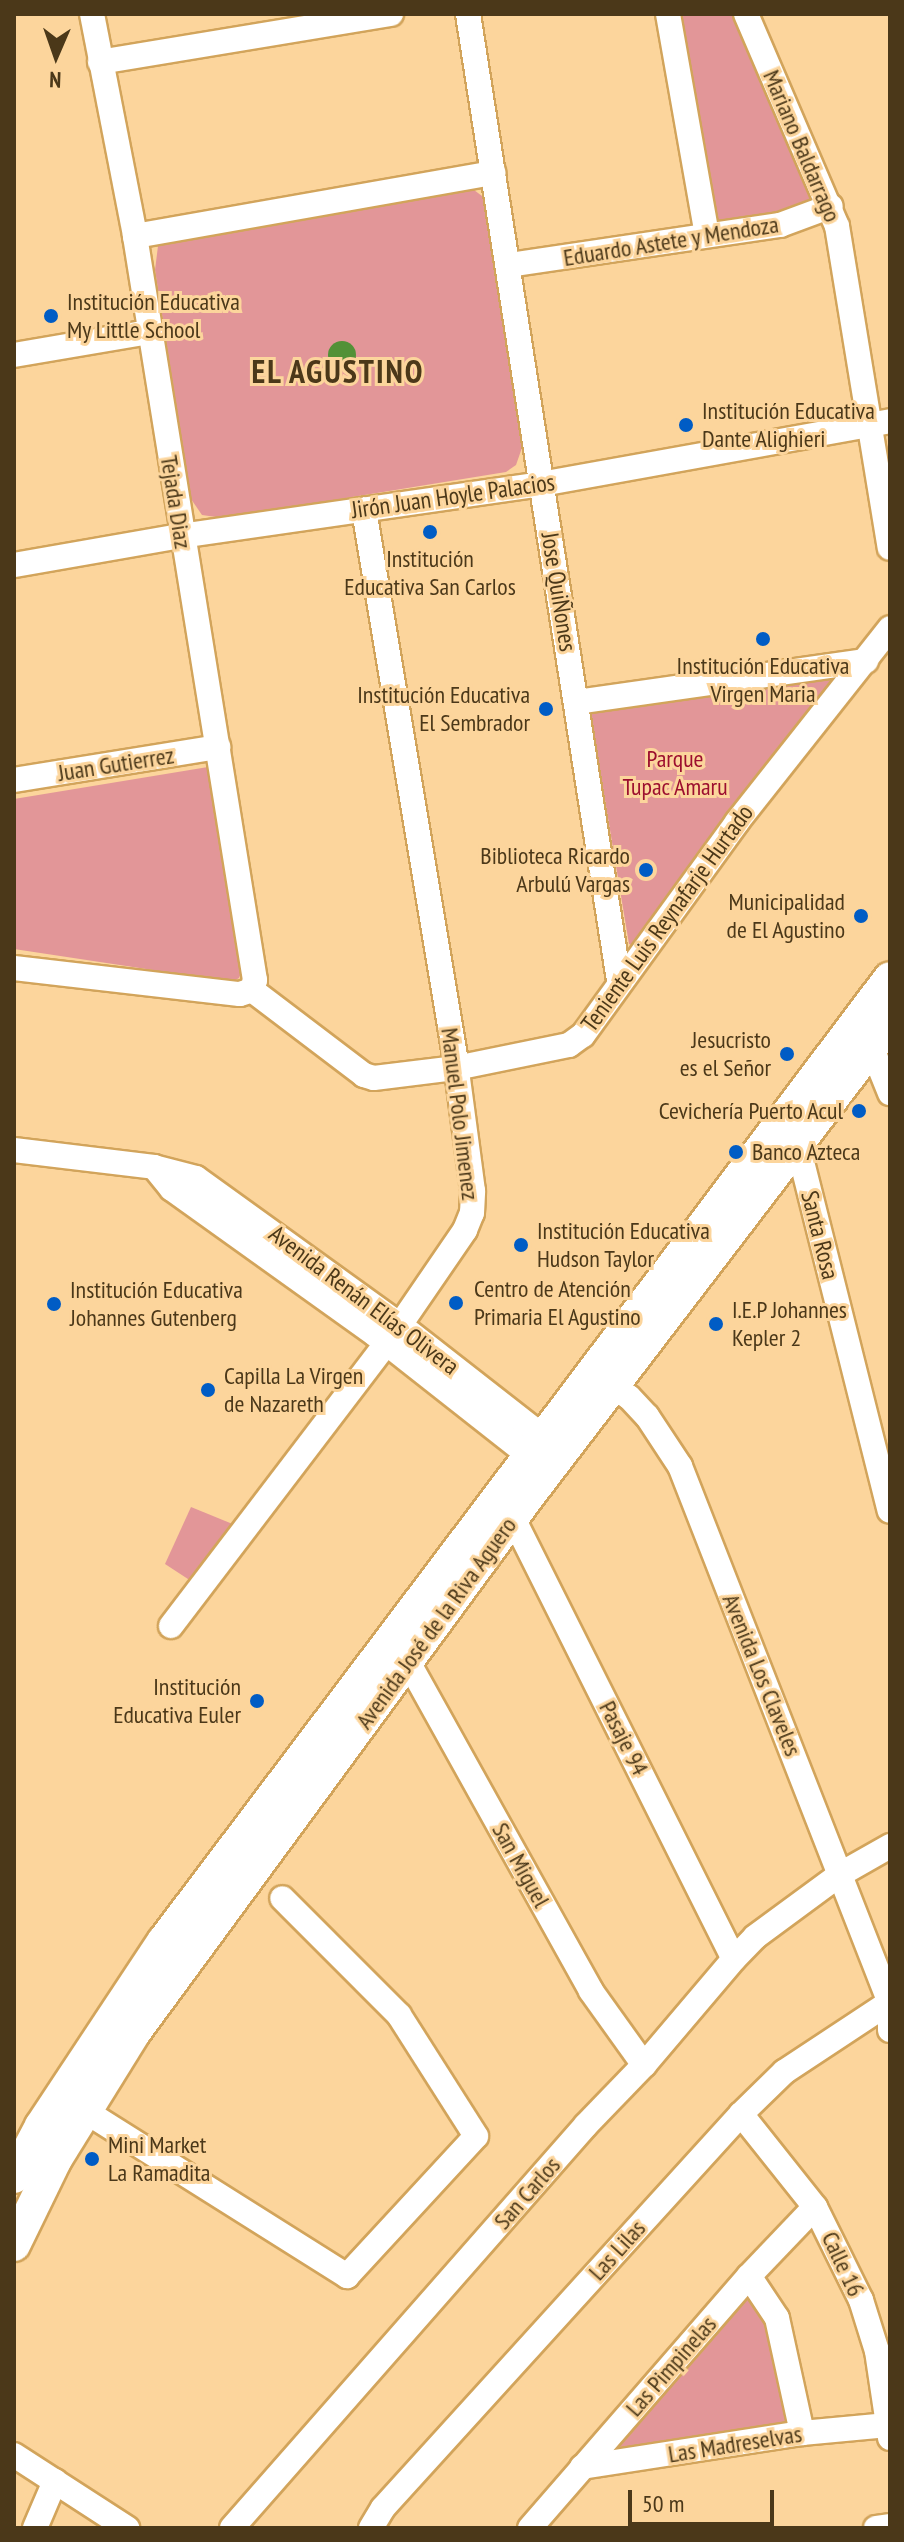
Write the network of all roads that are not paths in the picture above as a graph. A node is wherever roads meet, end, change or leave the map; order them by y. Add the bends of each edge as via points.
1 (92, 14) edge
2 (391, 14) edge
3 (468, 14) edge
4 (668, 14) edge
5 (746, 14) edge
6 (100, 62) junction
7 (494, 173) junction
8 (831, 206) junction
9 (707, 235) junction
10 (135, 236) junction
11 (509, 265) junction
12 (148, 332) junction
13 (14, 355) edge
14 (881, 422) edge
15 (541, 484) junction
16 (364, 510) junction
17 (181, 536) junction
18 (890, 548) edge
19 (14, 565) edge
20 (890, 628) edge
21 (866, 661) junction
22 (577, 702) junction
23 (218, 747) junction
24 (14, 780) edge
25 (14, 968) edge
26 (890, 978) edge
27 (619, 981) junction
28 (252, 990) junction
29 (881, 1034) edge
30 (456, 1068) junction
31 (890, 1093) edge
32 (798, 1146) junction
33 (14, 1150) edge
34 (393, 1334) junction
35 (604, 1381) junction
36 (547, 1454) junction
37 (890, 1511) edge
38 (513, 1518) junction
39 (456, 1574) junction
40 (171, 1626) dead end
41 (407, 1660) junction
42 (890, 1846) edge
43 (839, 1875) junction
44 (282, 1898) dead end
45 (734, 1959) junction
46 (890, 2003) edge
47 (890, 2030) edge
48 (644, 2065) junction
49 (85, 2111) junction
50 (741, 2114) junction
51 (14, 2177) edge
52 (815, 2207) junction
53 (14, 2245) edge
54 (749, 2276) junction
55 (889, 2432) edge
56 (802, 2433) junction
57 (14, 2455) edge
58 (582, 2467) junction
59 (55, 2481) junction
60 (890, 2526) edge
61 (35, 2528) edge
62 (127, 2528) edge
63 (232, 2528) edge
64 (371, 2528) edge
65 (530, 2528) edge
66 (876, 2528) edge

1 - 6 street, Tejada Diaz
2 - 6 street
3 - 7 street, Jose QuiÑones
4 - 9 street
5 - 8 street, Mariano Baldarrago
6 - 10 street, Tejada Diaz
7 - 10 street
7 - 11 street, Jose QuiÑones
8 - 9 street, Eduardo Astete y Mendoza via 780,225
8 - 14 street, Mariano Baldarrago
9 - 11 street, Eduardo Astete y Mendoza
10 - 12 street, Tejada Diaz
11 - 15 street, Jose QuiÑones
12 - 13 street
12 - 17 street, Tejada Diaz
14 - 15 street, Jirón Juan Hoyle Palacios
14 - 18 street
15 - 16 street, Jirón Juan Hoyle Palacios
15 - 22 street, Jose QuiÑones
16 - 17 street, Jirón Juan Hoyle Palacios
16 - 30 street, Manuel Polo Jimenez
17 - 19 street, Jirón Juan Hoyle Palacios
17 - 23 street, Tejada Diaz
20 - 21 street, Teniente Luis Reynafarje Hurtado
21 - 22 street
21 - 27 street, Teniente Luis Reynafarje Hurtado
22 - 27 street, Jose QuiÑones
23 - 24 street, Juan Gutierrez
23 - 28 street, Tejada Diaz via 255,980
25 - 28 street via 240,994
26 - 35 main road, Avenida José de la Riva Aguero
27 - 30 street, Teniente Luis Reynafarje Hurtado via 583,1035 569,1045
28 - 30 street, Teniente Luis Reynafarje Hurtado via 364,1075 384,1078
29 - 31 street
29 - 32 main road, Avenida José de la Riva Aguero
30 - 34 street, Manuel Polo Jimenez via 472,1213
32 - 35 main road, Avenida José de la Riva Aguero
32 - 37 street, Santa Rosa
33 - 34 street, Avenida Renán Elías Olivera via 154,1167 196,1178 262,1239
34 - 36 street, Avenida Renán Elías Olivera
34 - 40 street, Manuel Polo Jimenez
35 - 36 main road, Avenida José de la Riva Aguero
35 - 43 street, Avenida Los Claveles via 647,1416 680,1466
36 - 38 main road, Avenida José de la Riva Aguero
36 - 39 main road, Avenida José de la Riva Aguero
38 - 39 main road, Avenida José de la Riva Aguero
38 - 45 street, Pasaje 94
39 - 41 main road, Avenida José de la Riva Aguero
39 - 51 main road, Avenida José de la Riva Aguero via 163,1942 41,2126
41 - 48 street, San Miguel via 591,1991
41 - 49 main road, Avenida José de la Riva Aguero via 134,2033
42 - 43 street, San Carlos
43 - 45 street, San Carlos via 755,1937
43 - 46 street, Avenida Los Claveles
44 - 49 street via 399,2015 476,2136 466,2148 347,2276
45 - 48 street, San Carlos
46 - 47 street, Avenida Los Claveles
46 - 50 street, Las Lilas via 784,2072
48 - 63 street, San Carlos
49 - 53 main road, Avenida José de la Riva Aguero
50 - 52 street, Calle 16
50 - 64 street, Las Lilas via 383,2508
52 - 54 street, Las Pimpinelas
52 - 55 street, Calle 16 via 861,2300 877,2351
54 - 56 street via 777,2318
54 - 58 street, Las Pimpinelas
55 - 56 street, Las Madreselvas
56 - 58 street, Las Madreselvas
57 - 59 street
58 - 65 street, Las Pimpinelas
59 - 61 street
59 - 62 street
60 - 66 street

